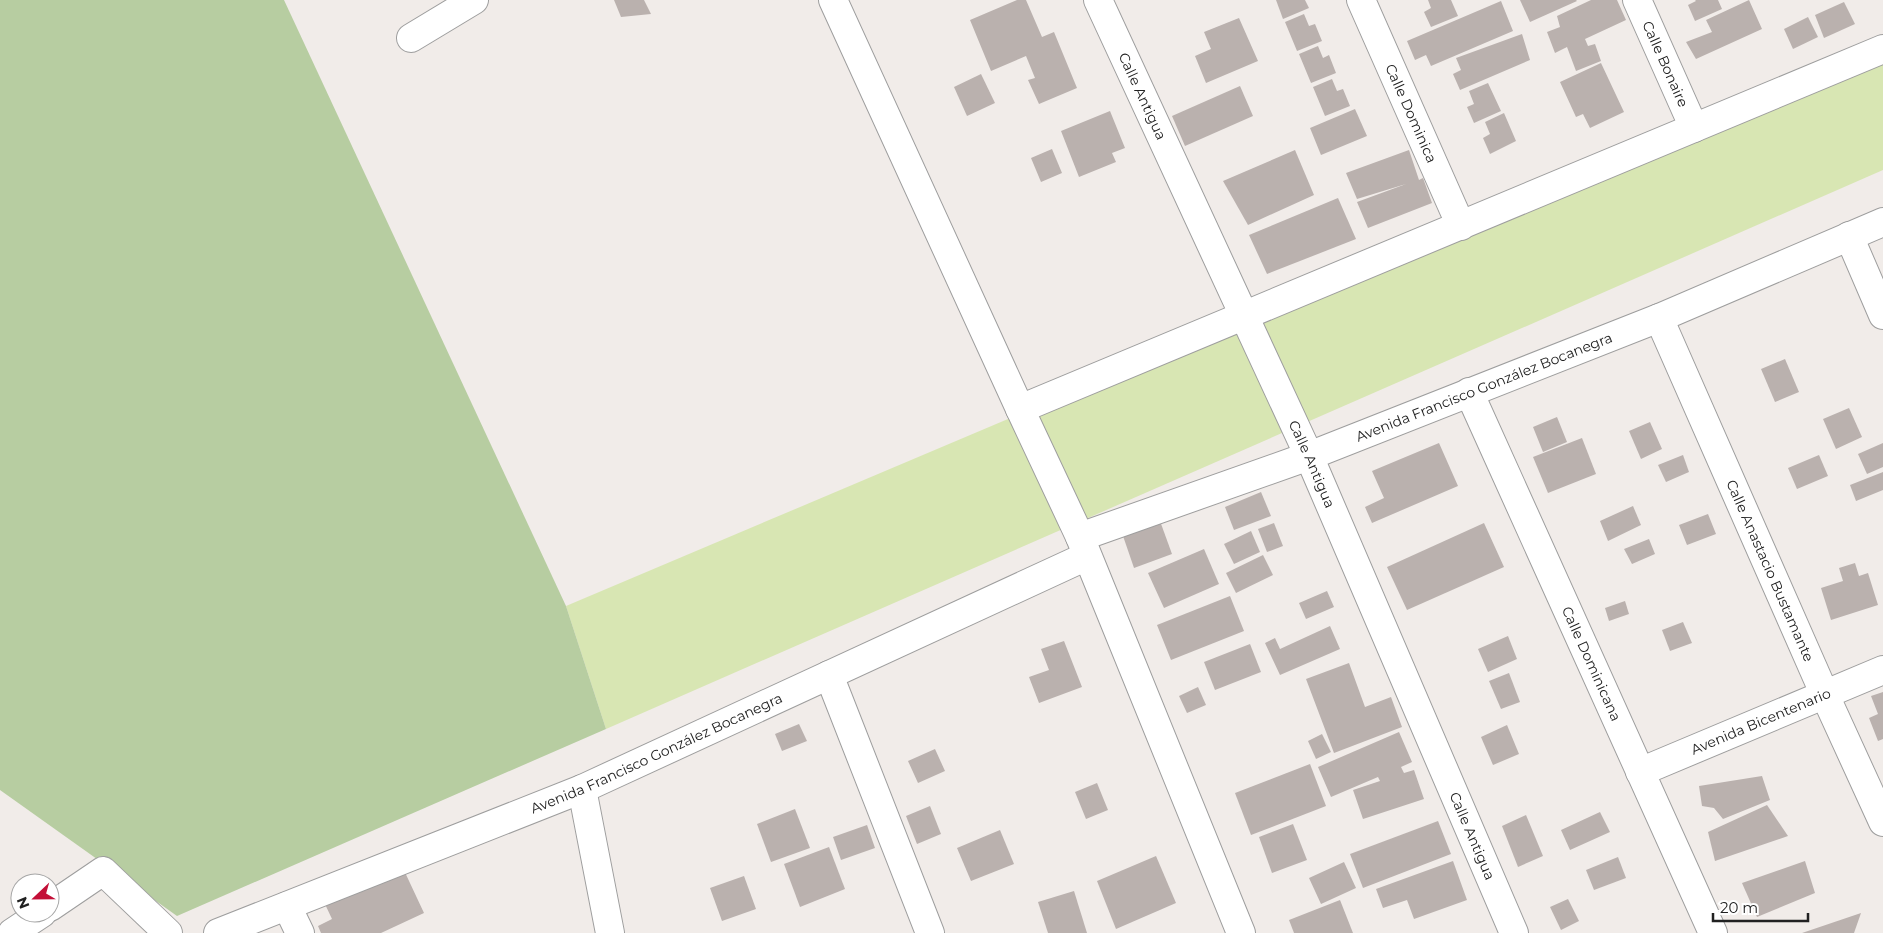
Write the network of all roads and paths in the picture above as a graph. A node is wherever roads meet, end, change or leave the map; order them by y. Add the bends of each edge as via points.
1 (474, 0) edge
2 (833, 0) edge
3 (1098, 0) edge
4 (1361, 0) edge
5 (1637, 0) edge
6 (411, 38) dead end
7 (1883, 49) edge
8 (1694, 128) junction
9 (1883, 222) edge
10 (1460, 226) junction
11 (1849, 236) junction
12 (1244, 316) junction
13 (1883, 316) edge
14 (1659, 318) junction
15 (1470, 392) junction
16 (1020, 409) junction
17 (1309, 456) junction
18 (1084, 547) junction
19 (1883, 670) edge
20 (829, 674) junction
21 (1824, 693) junction
22 (1640, 772) junction
23 (582, 788) junction
24 (1883, 822) edge
25 (60, 900) edge
26 (287, 906) junction
27 (27, 923) edge
28 (12, 933) edge
29 (168, 933) edge
30 (218, 933) edge
31 (300, 933) edge
32 (610, 933) edge
33 (930, 933) edge
34 (1241, 933) edge
35 (1514, 933) edge
36 (1713, 933) edge

1 - 6 street
2 - 16 street
3 - 12 street, Calle Antigua
4 - 10 street, Calle Dominica
5 - 8 street, Calle Bonaire
7 - 8 street
8 - 10 street
9 - 11 street, Avenida Francisco González Bocanegra
10 - 12 street
11 - 13 street
11 - 14 street, Avenida Francisco González Bocanegra
12 - 16 street
12 - 17 street, Calle Antigua
14 - 15 street, Avenida Francisco González Bocanegra
14 - 21 street, Calle Anastacio Bustamante
15 - 17 street, Avenida Francisco González Bocanegra
15 - 22 street, Calle Dominicana
16 - 18 street
17 - 18 street, Avenida Francisco González Bocanegra
17 - 35 street, Calle Antigua
18 - 20 street, Avenida Francisco González Bocanegra
18 - 34 street
19 - 21 street, Avenida Bicentenario
20 - 23 street, Avenida Francisco González Bocanegra
20 - 33 street
21 - 22 street, Avenida Bicentenario
21 - 24 street, Calle Anastacio Bustamante
22 - 36 street, Calle Dominicana
23 - 26 street, Avenida Francisco González Bocanegra
23 - 32 street
25 - 29 street via 103,871
26 - 30 street, Avenida Francisco González Bocanegra
26 - 31 street
27 - 28 street

